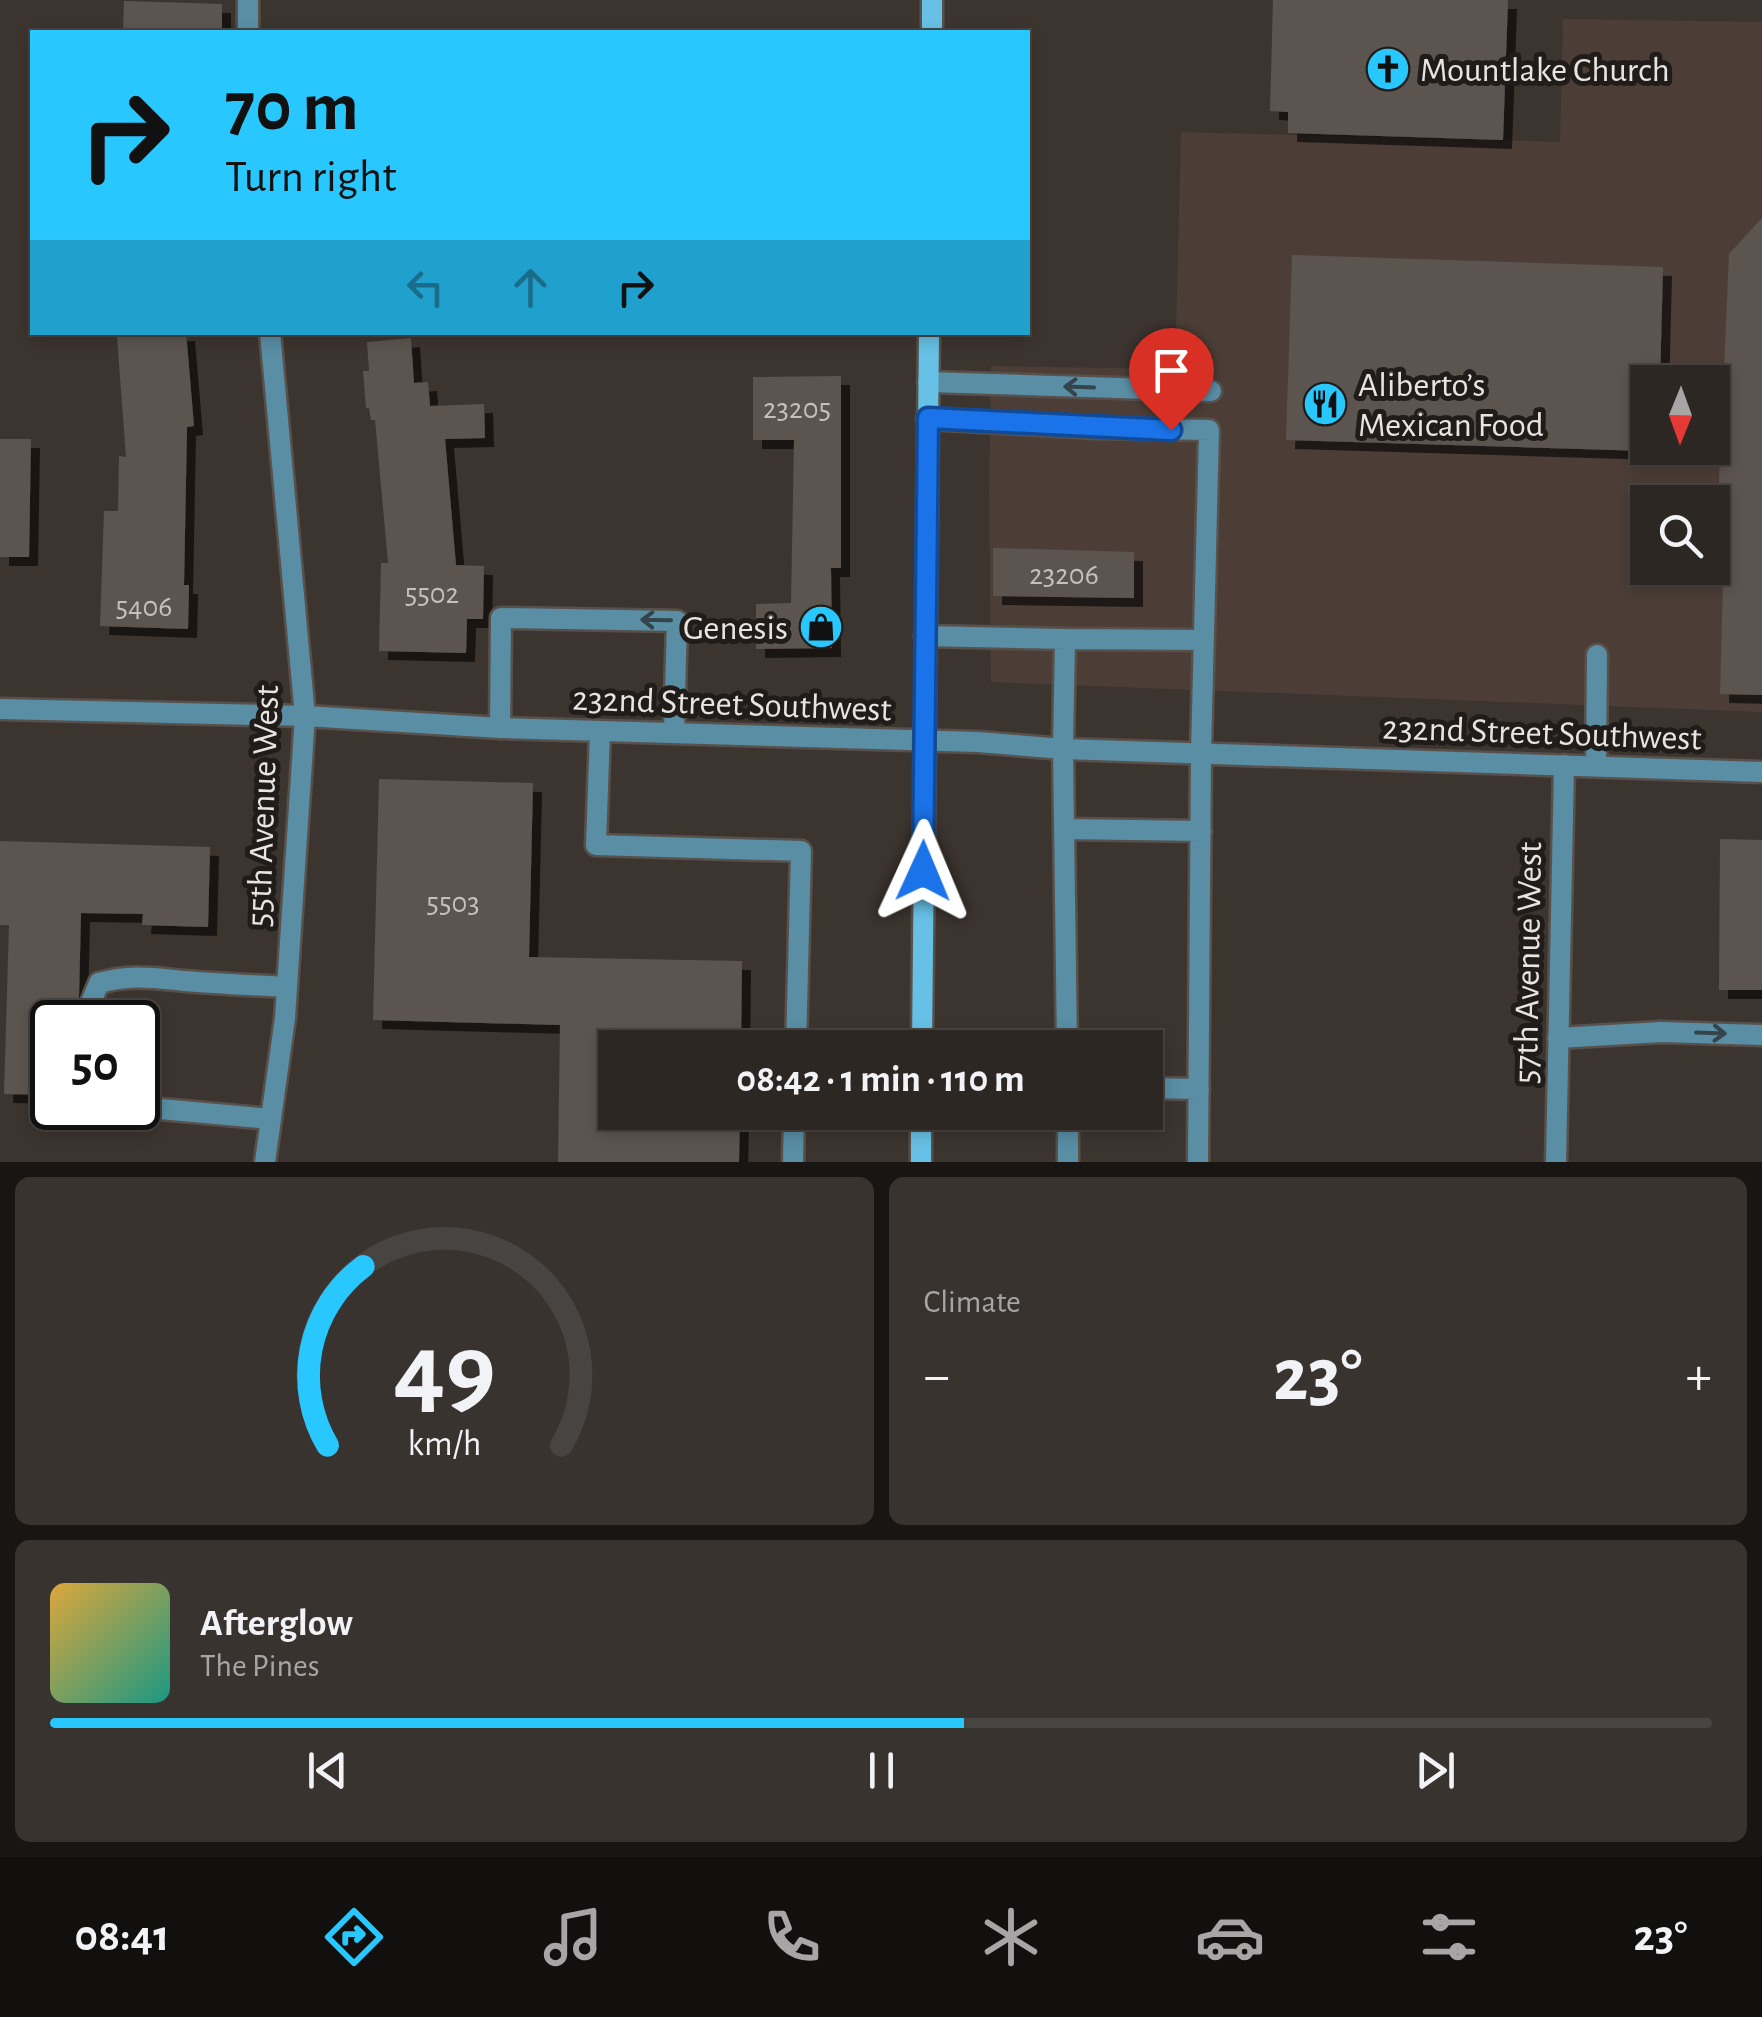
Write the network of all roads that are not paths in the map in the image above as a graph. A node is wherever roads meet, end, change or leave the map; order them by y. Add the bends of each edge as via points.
1 (248, 0) edge
2 (932, 0) edge
3 (248, 30) edge
4 (932, 30) edge
5 (270, 335) edge
6 (928, 335) edge
7 (928, 382) junction
8 (1212, 392) dead end
9 (928, 418) junction
10 (926, 636) junction
11 (1065, 638) junction
12 (1204, 640) junction
13 (1597, 655) dead end
14 (0, 709) edge
15 (304, 716) junction
16 (500, 728) junction
17 (600, 731) junction
18 (674, 732) junction
19 (924, 742) junction
20 (1063, 748) junction
21 (1201, 753) junction
22 (1564, 765) junction
23 (1596, 766) junction
24 (1762, 772) edge
25 (1066, 829) junction
26 (1200, 831) junction
27 (287, 987) junction
28 (92, 1000) edge
29 (797, 1030) edge
30 (922, 1030) edge
31 (1067, 1030) edge
32 (1762, 1035) edge
33 (1558, 1038) junction
34 (1163, 1088) edge
35 (1199, 1089) junction
36 (160, 1109) edge
37 (271, 1119) junction
38 (794, 1130) edge
39 (921, 1130) edge
40 (1068, 1130) edge
41 (265, 1162) edge
42 (793, 1162) edge
43 (921, 1162) edge
44 (1068, 1162) edge
45 (1198, 1162) edge
46 (1556, 1162) edge

1 - 3 street
2 - 4 main road
5 - 15 street, 55th Avenue West
6 - 7 main road
8 -> 7 street
7 - 9 main road
9 - 10 main road
9 - 12 street via 1209,430
10 - 11 street
10 - 19 main road
11 - 12 street
11 - 20 street
12 - 21 street
13 - 23 street
14 - 15 street, 232nd Street Southwest
15 - 16 street, 232nd Street Southwest
15 - 27 street, 55th Avenue West
16 - 17 street, 232nd Street Southwest
18 -> 16 street via 677,621 501,618
17 - 18 street, 232nd Street Southwest
17 - 29 street via 596,845 802,852
18 - 19 street, 232nd Street Southwest
19 - 20 street, 232nd Street Southwest
19 - 30 main road
20 - 21 street, 232nd Street Southwest
20 - 25 street
21 - 22 street, 232nd Street Southwest
21 - 26 street
22 - 23 street, 232nd Street Southwest
22 - 33 street, 57th Avenue West
23 - 24 street, 232nd Street Southwest
25 - 26 street
25 - 31 street
26 - 35 street
27 - 28 street via 144,976 100,983
27 - 37 street, 55th Avenue West
33 -> 32 street
33 - 46 street, 57th Avenue West
34 - 35 street
35 - 45 street
36 - 37 street
37 - 41 street, 55th Avenue West
38 - 42 street
39 - 43 main road
40 - 44 street

